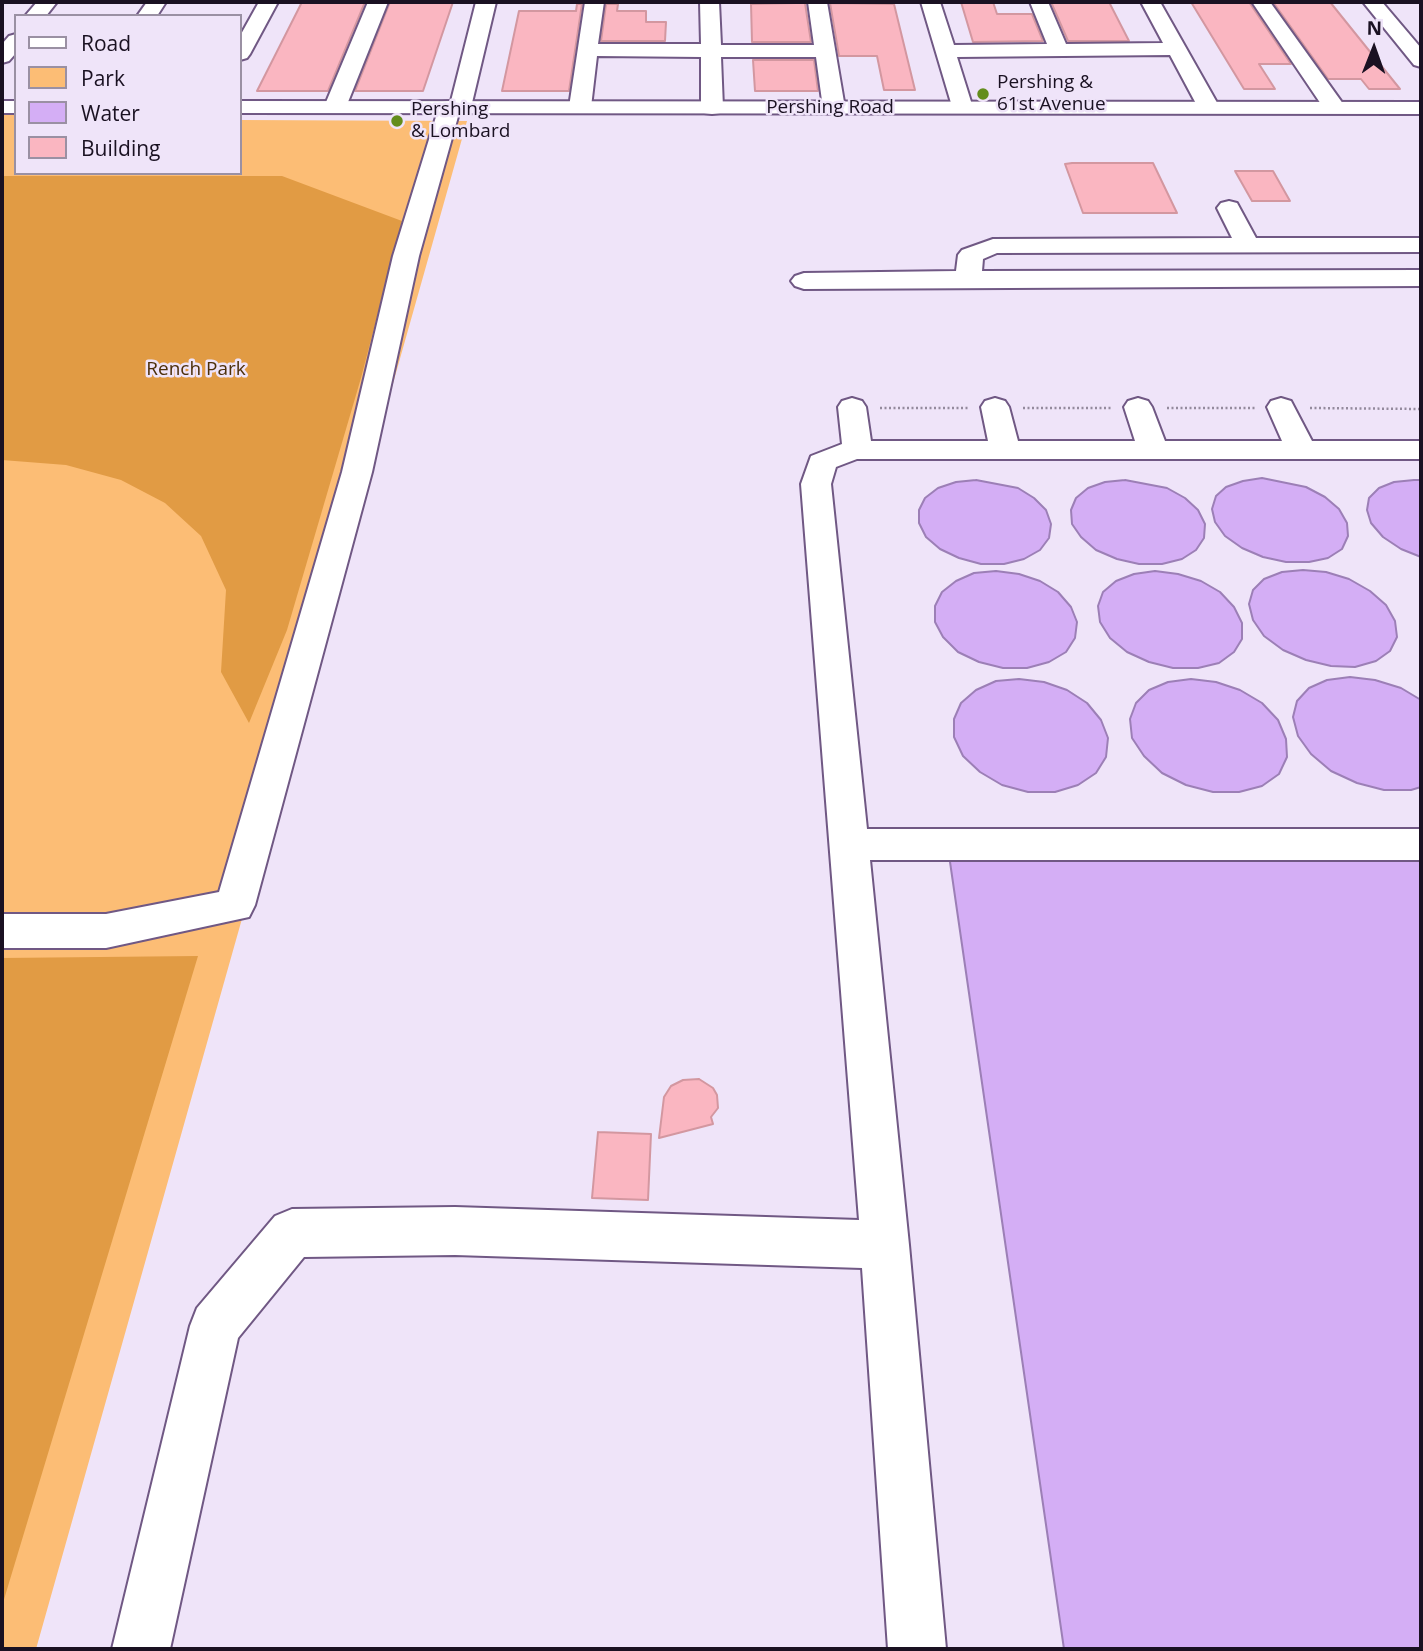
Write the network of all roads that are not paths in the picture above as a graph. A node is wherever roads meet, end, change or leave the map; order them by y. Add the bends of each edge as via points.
1 (268, 2) edge
2 (378, 2) edge
3 (486, 2) edge
4 (594, 2) edge
5 (710, 2) edge
6 (818, 2) edge
7 (931, 2) edge
8 (1039, 2) edge
9 (1151, 2) edge
10 (1261, 2) edge
11 (1372, 2) edge
12 (14, 42) edge
13 (1177, 49) junction
14 (242, 50) edge
15 (587, 50) junction
16 (711, 50) junction
17 (1059, 50) junction
18 (825, 51) junction
19 (946, 51) junction
20 (1418, 53) edge
21 (2, 57) edge
22 (242, 107) edge
23 (335, 107) junction
24 (455, 107) junction
25 (580, 107) junction
26 (712, 108) junction
27 (834, 108) junction
28 (962, 108) junction
29 (1209, 108) junction
30 (1335, 108) junction
31 (1421, 108) edge
32 (1229, 208) dead end
33 (1248, 245) junction
34 (1421, 245) edge
35 (1421, 278) edge
36 (968, 279) junction
37 (804, 281) dead end
38 (865, 408) road end
39 (998, 408) road end
40 (1142, 408) road end
41 (1282, 408) road end
42 (857, 450) junction
43 (1005, 450) junction
44 (1153, 450) junction
45 (1301, 450) junction
46 (1421, 450) edge
47 (848, 844) junction
48 (1421, 845) edge
49 (2, 931) edge
50 (885, 1245) junction
51 (141, 1649) edge
52 (917, 1649) edge

1 - 14 street
2 - 23 street
3 - 24 street
4 - 15 street
5 - 16 street
6 - 18 street
7 - 19 street
8 - 17 street
9 - 13 street
10 - 30 street
11 - 20 street
12 - 21 street
13 - 17 street
13 - 29 street
15 - 16 street
15 - 25 street
16 - 18 street
16 - 26 street
17 - 19 street
18 - 27 street
19 - 28 street
22 - 23 street, Pershing Road
23 - 24 street, Pershing Road
24 - 25 street, Pershing Road
24 - 49 street via 406,256 357,472 235,905 106,931
25 - 26 street, Pershing Road
26 - 27 street, Pershing Road
27 - 28 street, Pershing Road
28 - 29 street, Pershing Road
29 - 30 street, Pershing Road
30 - 31 street, Pershing Road
32 - 33 street
33 - 34 street
33 - 36 street via 993,246 971,255
35 - 36 street
36 - 37 street
38 - 42 street
39 - 43 street
40 - 44 street
41 - 45 street
42 - 43 street
42 - 47 street via 822,462 816,484
43 - 44 street
44 - 45 street
45 - 46 street
47 - 48 street
47 - 50 street
50 - 51 street via 455,1231 292,1233 215,1326
50 - 52 street

